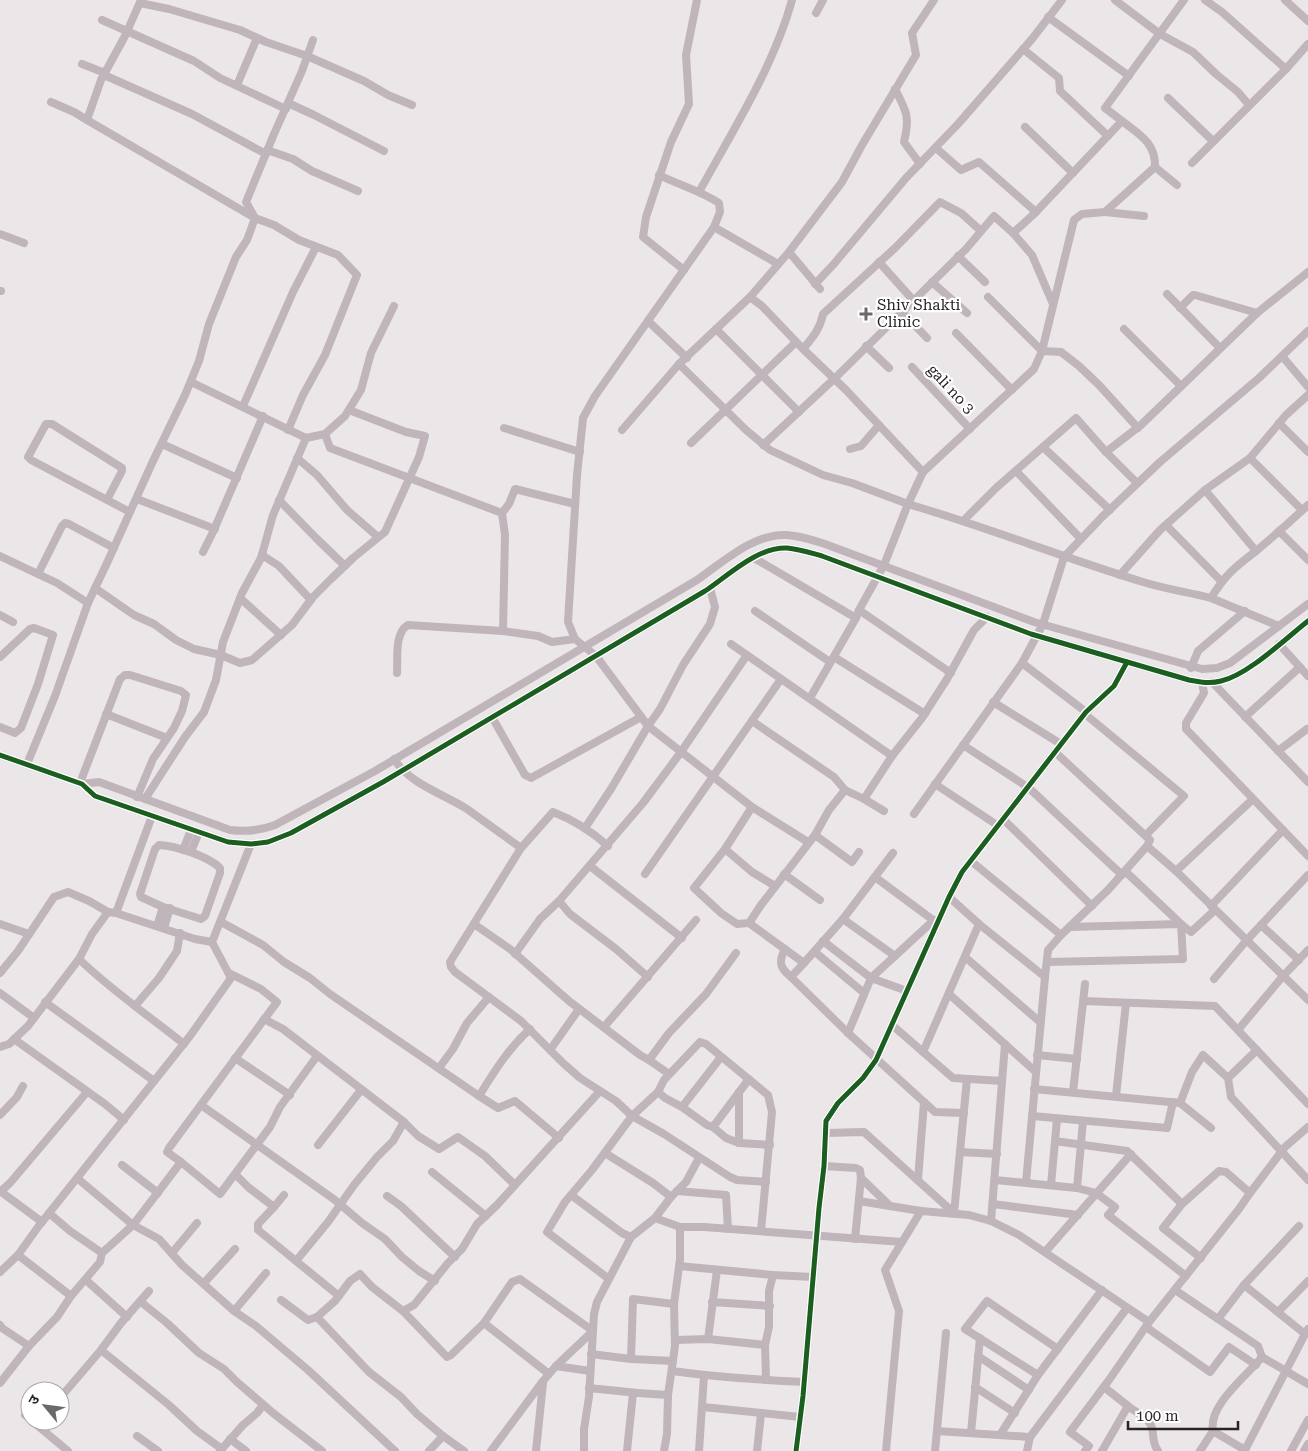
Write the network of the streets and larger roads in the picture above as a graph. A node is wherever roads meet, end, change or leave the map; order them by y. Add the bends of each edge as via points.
1 (697, 0) edge
2 (792, 0) edge
3 (823, 0) edge
4 (934, 0) edge
5 (1062, 0) edge
6 (1115, 0) edge
7 (1184, 0) edge
8 (1205, 0) edge
9 (1286, 0) edge
10 (140, 2) edge
11 (816, 14) dead end
12 (1048, 17) junction
13 (102, 20) dead end
14 (1308, 21) edge
15 (128, 30) junction
16 (1160, 34) junction
17 (256, 38) junction
18 (313, 40) dead end
19 (1308, 44) edge
20 (1023, 49) junction
21 (307, 56) junction
22 (82, 64) dead end
23 (1286, 69) junction
24 (104, 74) junction
25 (1129, 76) junction
26 (237, 86) junction
27 (895, 89) junction
28 (1168, 98) dead end
29 (51, 102) dead end
30 (412, 105) dead end
31 (1249, 105) junction
32 (287, 106) junction
33 (86, 120) junction
34 (1122, 121) junction
35 (1025, 127) dead end
36 (1108, 136) junction
37 (1213, 141) junction
38 (936, 148) junction
39 (384, 151) dead end
40 (267, 152) junction
41 (1192, 163) dead end
42 (920, 164) junction
43 (1155, 167) junction
44 (1073, 173) junction
45 (659, 175) junction
46 (1177, 185) dead end
47 (358, 191) dead end
48 (698, 192) junction
49 (1036, 212) junction
50 (1105, 212) junction
51 (1144, 216) dead end
52 (255, 218) junction
53 (714, 227) junction
54 (981, 231) junction
55 (1013, 233) junction
56 (0, 234) edge
57 (24, 243) dead end
58 (316, 246) junction
59 (789, 252) junction
60 (958, 256) junction
61 (879, 262) junction
62 (778, 264) junction
63 (684, 270) junction
64 (1308, 272) edge
65 (932, 282) junction
66 (985, 282) dead end
67 (1167, 294) dead end
68 (750, 297) junction
69 (988, 297) dead end
70 (913, 300) junction
71 (1054, 304) junction
72 (394, 306) dead end
73 (1180, 308) junction
74 (901, 311) junction
75 (966, 313) dead end
76 (1257, 313) junction
77 (648, 321) junction
78 (716, 329) junction
79 (1124, 329) dead end
80 (1308, 331) edge
81 (956, 333) dead end
82 (927, 338) dead end
83 (796, 342) junction
84 (866, 346) junction
85 (1220, 348) junction
86 (803, 349) junction
87 (1042, 351) junction
88 (1282, 356) junction
89 (687, 358) junction
90 (679, 364) junction
91 (912, 367) dead end
92 (889, 368) dead end
93 (762, 375) junction
94 (834, 379) junction
95 (191, 382) junction
96 (1181, 386) junction
97 (1308, 388) edge
98 (1012, 390) junction
99 (1308, 395) edge
100 (243, 406) junction
101 (725, 409) junction
102 (349, 410) junction
103 (799, 412) junction
104 (263, 416) junction
105 (1279, 423) junction
106 (880, 426) junction
107 (504, 428) dead end
108 (1138, 428) junction
109 (970, 429) junction
110 (288, 430) junction
111 (622, 430) dead end
112 (324, 434) junction
113 (306, 438) junction
114 (691, 443) dead end
115 (162, 444) junction
116 (763, 445) junction
117 (1043, 447) junction
118 (850, 449) dead end
119 (580, 452) junction
120 (1106, 452) junction
121 (1308, 452) edge
122 (297, 458) junction
123 (1250, 458) junction
124 (1016, 470) junction
125 (923, 472) junction
126 (237, 478) junction
127 (410, 478) junction
128 (1137, 483) junction
129 (1205, 490) junction
130 (137, 498) junction
131 (108, 500) junction
132 (279, 500) junction
133 (575, 504) junction
134 (908, 504) junction
135 (1305, 508) edge
136 (1110, 510) junction
137 (130, 512) junction
138 (502, 513) junction
139 (963, 521) junction
140 (1166, 525) junction
141 (214, 529) junction
142 (1279, 531) junction
143 (378, 537) junction
144 (1081, 539) junction
145 (114, 548) junction
146 (1256, 550) junction
147 (203, 552) dead end
148 (262, 554) junction
149 (0, 556) edge
150 (1064, 557) junction
151 (754, 558) junction
152 (1308, 560) edge
153 (884, 565) junction
154 (345, 566) junction
155 (38, 574) junction
156 (1120, 575) junction
157 (878, 576) junction
158 (1221, 581) junction
159 (95, 588) junction
160 (710, 588) junction
161 (240, 598) junction
162 (1210, 598) junction
163 (311, 600) junction
164 (88, 603) junction
165 (1308, 604) edge
166 (859, 610) junction
167 (755, 611) dead end
168 (1246, 612) junction
169 (0, 615) edge
170 (987, 617) junction
171 (856, 618) junction
172 (1308, 621) edge
173 (13, 622) dead end
174 (1043, 624) junction
175 (1279, 626) junction
176 (503, 631) junction
177 (281, 635) junction
178 (1037, 636) junction
179 (575, 639) junction
180 (731, 644) dead end
181 (1279, 644) junction
182 (586, 646) junction
183 (221, 655) junction
184 (747, 655) junction
185 (596, 656) junction
186 (0, 657) edge
187 (832, 660) junction
188 (1127, 662) junction
189 (1022, 663) junction
190 (1300, 667) junction
191 (1191, 668) junction
192 (397, 673) dead end
193 (951, 673) junction
194 (1308, 676) edge
195 (781, 679) junction
196 (1202, 682) junction
197 (1212, 682) junction
198 (810, 698) junction
199 (993, 702) junction
200 (1085, 713) junction
201 (106, 714) junction
202 (925, 714) junction
203 (492, 717) junction
204 (1245, 717) junction
205 (641, 718) junction
206 (752, 721) junction
207 (648, 726) junction
208 (0, 727) edge
209 (1307, 729) dead end
210 (167, 738) junction
211 (964, 744) junction
212 (1061, 744) junction
213 (1278, 751) junction
214 (681, 752) junction
215 (1055, 752) junction
216 (0, 755) edge
217 (892, 756) junction
218 (394, 759) junction
219 (26, 764) junction
220 (402, 771) junction
221 (713, 777) junction
222 (1308, 782) edge
223 (81, 784) junction
224 (935, 784) junction
225 (1029, 788) junction
226 (845, 790) junction
227 (141, 798) junction
228 (864, 799) junction
229 (1253, 799) junction
230 (752, 807) junction
231 (884, 810) dead end
232 (914, 814) dead end
233 (152, 816) junction
234 (1000, 822) junction
235 (585, 828) junction
236 (191, 830) junction
237 (1283, 830) junction
238 (199, 832) junction
239 (815, 835) junction
240 (1146, 835) junction
241 (808, 842) junction
242 (251, 844) junction
243 (608, 846) junction
244 (1147, 846) junction
245 (521, 848) junction
246 (725, 849) junction
247 (187, 851) junction
248 (858, 852) dead end
249 (893, 853) dead end
250 (1308, 856) edge
251 (971, 861) junction
252 (590, 866) junction
253 (1176, 870) junction
254 (1123, 873) junction
255 (645, 874) dead end
256 (784, 874) junction
257 (1308, 874) edge
258 (875, 877) junction
259 (775, 886) junction
260 (949, 897) junction
261 (820, 900) dead end
262 (559, 902) junction
263 (1092, 906) junction
264 (166, 908) junction
265 (1213, 908) junction
266 (112, 912) junction
267 (843, 919) junction
268 (696, 920) dead end
269 (936, 921) junction
270 (221, 922) junction
271 (0, 924) edge
272 (474, 924) junction
273 (748, 924) junction
274 (979, 924) junction
275 (1181, 924) junction
276 (1261, 925) junction
277 (161, 927) junction
278 (1070, 927) junction
279 (180, 933) junction
280 (28, 934) junction
281 (1061, 935) junction
282 (682, 938) junction
283 (823, 941) junction
284 (1246, 941) junction
285 (212, 942) junction
286 (786, 949) junction
287 (1308, 950) edge
288 (815, 952) junction
289 (736, 953) dead end
290 (516, 954) junction
291 (895, 956) junction
292 (965, 957) junction
293 (79, 959) junction
294 (1299, 960) junction
295 (1046, 962) junction
296 (804, 963) junction
297 (0, 973) edge
298 (229, 974) junction
299 (648, 976) junction
300 (1283, 976) junction
301 (791, 977) junction
302 (1044, 977) junction
303 (871, 978) junction
304 (1214, 979) dead end
305 (1085, 984) dead end
306 (907, 991) junction
307 (0, 993) edge
308 (864, 994) junction
309 (948, 994) junction
310 (489, 997) junction
311 (1308, 1000) edge
312 (1084, 1001) junction
313 (45, 1002) junction
314 (1126, 1003) junction
315 (135, 1006) junction
316 (579, 1009) junction
317 (34, 1018) junction
318 (264, 1019) junction
319 (1040, 1022) junction
320 (892, 1025) junction
321 (604, 1027) junction
322 (530, 1029) junction
323 (1238, 1030) junction
324 (848, 1033) junction
325 (14, 1039) junction
326 (184, 1044) junction
327 (1005, 1044) junction
328 (0, 1046) edge
329 (550, 1050) junction
330 (1257, 1050) junction
331 (923, 1052) junction
332 (1037, 1055) junction
333 (317, 1056) junction
334 (721, 1057) junction
335 (235, 1058) junction
336 (1077, 1059) junction
337 (649, 1060) junction
338 (876, 1060) junction
339 (439, 1068) junction
340 (1036, 1072) junction
341 (668, 1074) junction
342 (1228, 1078) junction
343 (749, 1079) junction
344 (968, 1079) junction
345 (154, 1081) junction
346 (1002, 1081) junction
347 (23, 1086) dead end
348 (1034, 1089) junction
349 (361, 1090) junction
350 (600, 1091) junction
351 (87, 1092) junction
352 (658, 1092) junction
353 (739, 1092) junction
354 (1073, 1092) junction
355 (290, 1095) junction
356 (479, 1096) junction
357 (1116, 1096) junction
358 (924, 1102) junction
359 (1176, 1102) junction
360 (1308, 1104) edge
361 (201, 1105) junction
362 (682, 1106) junction
363 (964, 1113) junction
364 (0, 1115) edge
365 (632, 1116) junction
366 (1032, 1116) junction
367 (1057, 1119) junction
368 (124, 1120) junction
369 (1083, 1121) junction
370 (404, 1122) junction
371 (713, 1127) junction
372 (1308, 1127) edge
373 (1211, 1128) dead end
374 (826, 1133) junction
375 (559, 1138) junction
376 (1055, 1141) junction
377 (739, 1142) junction
378 (1081, 1144) junction
379 (256, 1145) junction
380 (318, 1145) dead end
381 (770, 1145) junction
382 (1282, 1151) junction
383 (960, 1152) junction
384 (605, 1153) junction
385 (997, 1154) junction
386 (1131, 1154) junction
387 (699, 1158) junction
388 (181, 1162) junction
389 (122, 1165) dead end
390 (824, 1166) junction
391 (432, 1172) dead end
392 (235, 1174) junction
393 (77, 1178) junction
394 (861, 1178) junction
395 (918, 1180) junction
396 (995, 1180) junction
397 (1308, 1180) edge
398 (766, 1182) junction
399 (1026, 1182) junction
400 (514, 1184) junction
401 (1051, 1185) junction
402 (1078, 1188) junction
403 (0, 1191) edge
404 (158, 1193) junction
405 (1096, 1193) junction
406 (1250, 1193) junction
407 (674, 1194) junction
408 (284, 1195) dead end
409 (571, 1195) junction
410 (388, 1196) dead end
411 (859, 1202) junction
412 (993, 1204) junction
413 (1182, 1204) junction
414 (341, 1205) junction
415 (890, 1206) junction
416 (274, 1207) junction
417 (921, 1211) junction
418 (49, 1213) junction
419 (954, 1213) junction
420 (1078, 1215) junction
421 (486, 1216) junction
422 (655, 1218) junction
423 (992, 1221) junction
424 (42, 1222) junction
425 (133, 1224) junction
426 (197, 1224) dead end
427 (1300, 1226) dead end
428 (680, 1227) junction
429 (728, 1229) junction
430 (761, 1231) junction
431 (631, 1237) junction
432 (817, 1237) junction
433 (855, 1239) junction
434 (902, 1242) junction
435 (235, 1248) dead end
436 (1045, 1252) junction
437 (102, 1253) junction
438 (172, 1253) junction
439 (18, 1255) junction
440 (454, 1257) junction
441 (1201, 1258) junction
442 (296, 1262) junction
443 (2, 1266) edge
444 (679, 1266) junction
445 (717, 1270) junction
446 (266, 1273) dead end
447 (773, 1275) junction
448 (1186, 1276) junction
449 (814, 1277) junction
450 (609, 1279) junction
451 (86, 1280) junction
452 (1308, 1280) edge
453 (435, 1281) junction
454 (204, 1283) junction
455 (1244, 1285) junction
456 (1102, 1290) junction
457 (1174, 1290) junction
458 (149, 1291) dead end
459 (71, 1296) junction
460 (339, 1296) junction
461 (282, 1300) dead end
462 (141, 1302) junction
463 (712, 1302) junction
464 (674, 1304) junction
465 (770, 1306) junction
466 (1127, 1308) junction
467 (234, 1311) junction
468 (403, 1311) junction
469 (1278, 1312) junction
470 (127, 1317) junction
471 (317, 1317) junction
472 (1218, 1319) junction
473 (484, 1323) junction
474 (1147, 1325) junction
475 (1, 1328) edge
476 (593, 1331) junction
477 (1307, 1332) edge
478 (946, 1333) dead end
479 (980, 1338) junction
480 (708, 1339) junction
481 (675, 1340) junction
482 (765, 1345) junction
483 (29, 1346) junction
484 (1058, 1349) junction
485 (101, 1350) junction
486 (591, 1354) junction
487 (978, 1356) junction
488 (1262, 1358) junction
489 (631, 1359) junction
490 (673, 1361) junction
491 (1256, 1365) junction
492 (556, 1366) junction
493 (590, 1371) junction
494 (672, 1371) junction
495 (1286, 1372) junction
496 (549, 1374) junction
497 (1038, 1375) junction
498 (704, 1376) junction
499 (766, 1380) junction
500 (543, 1381) junction
501 (0, 1382) edge
502 (804, 1382) junction
503 (1308, 1384) edge
504 (70, 1386) edge
505 (975, 1387) junction
506 (1104, 1387) junction
507 (590, 1388) junction
508 (1029, 1390) junction
509 (633, 1393) junction
510 (668, 1395) junction
511 (263, 1405) junction
512 (1128, 1406) junction
513 (703, 1408) junction
514 (1015, 1413) junction
515 (761, 1414) junction
516 (800, 1417) junction
517 (1308, 1420) edge
518 (44, 1431) edge
519 (937, 1431) junction
520 (1213, 1431) junction
521 (971, 1434) junction
522 (1000, 1435) junction
523 (138, 1436) dead end
524 (443, 1436) junction
525 (1030, 1437) junction
526 (230, 1439) junction
527 (1308, 1444) edge
528 (1090, 1449) edge
529 (221, 1450) edge
530 (68, 1451) edge
531 (158, 1451) edge
532 (246, 1451) edge
533 (322, 1451) edge
534 (395, 1451) edge
535 (428, 1451) edge
536 (464, 1451) edge
537 (491, 1451) edge
538 (536, 1451) edge
539 (584, 1451) edge
540 (627, 1451) edge
541 (664, 1451) edge
542 (699, 1451) edge
543 (756, 1451) edge
544 (796, 1451) edge
545 (886, 1451) edge
546 (934, 1451) edge
547 (1026, 1451) edge
548 (1102, 1451) edge
549 (1158, 1451) edge
550 (1200, 1451) edge
551 (1291, 1451) edge
552 (1304, 1451) edge

1 - 45 street via 686,55 690,104
2 - 48 street via 785,27 765,70
3 - 11 street
4 - 27 street via 912,33 916,55
5 - 12 street
6 - 16 street
7 - 16 street
8 - 23 street
9 - 14 street
10 - 15 street
10 - 17 street via 240,30
12 - 20 street
12 - 25 street
13 - 15 street
15 - 24 street
15 - 26 street via 194,61
16 - 25 street
16 - 31 street via 1193,52
17 - 21 street
17 - 26 street
18 - 21 street
19 - 23 street
20 - 36 street via 1059,78 1060,91
20 - 38 street
21 - 30 street
21 - 32 street
22 - 24 street
23 - 31 street
24 - 33 street
24 - 40 street
25 - 34 street via 1105,108
26 - 32 street
27 - 42 street via 907,114 904,142
27 - 59 street via 842,182
28 - 37 street
29 - 33 street
31 - 37 street
32 - 39 street via 314,115
32 - 40 street
33 - 52 street
34 - 36 street
34 - 43 street via 1150,146 1156,156
35 - 44 street
36 - 44 street
37 - 41 street
38 - 42 street
38 - 49 street via 961,170 979,162
40 - 47 street via 293,159
40 - 52 street via 246,202
42 - 59 street via 818,286
43 - 46 street
43 - 50 street
44 - 49 street
45 - 48 street
45 - 63 street via 643,237
48 - 53 street via 719,203 720,212
49 - 55 street
50 - 51 street
50 - 71 street via 1082,214 1074,220
52 - 58 street
52 - 95 street via 209,324
53 - 62 street
53 - 63 street
54 - 55 street via 994,216
54 - 60 street
54 - 61 street via 940,202
55 - 71 street via 1032,255
56 - 57 street
58 - 100 street
58 - 110 street via 338,255 357,274 325,355
59 - 62 street
60 - 65 street
60 - 66 street
61 - 70 street
61 - 86 street via 823,314 817,332
62 - 68 street
63 - 77 street
64 - 76 street
65 - 70 street
65 - 75 street
67 - 73 street
68 - 78 street
68 - 83 street
69 - 87 street
70 - 74 street
71 - 87 street
72 - 102 street via 371,353 361,390
73 - 76 street via 1195,295
73 - 85 street
74 - 82 street
74 - 84 street
76 - 85 street
77 - 89 street
77 - 119 street via 583,418
78 - 89 street
78 - 93 street
79 - 96 street
80 - 88 street
81 - 98 street
83 - 86 street
83 - 93 street
84 - 92 street
84 - 94 street
85 - 96 street
86 - 94 street
87 - 98 street via 1034,369
87 - 108 street via 1062,352 1099,384
88 - 97 street
88 - 128 street
89 - 90 street
90 - 101 street
90 - 111 street
91 - 109 street, gali no 3
93 - 101 street
93 - 103 street
94 - 103 street
94 - 106 street
95 - 100 street
95 - 115 street
96 - 108 street
98 - 109 street
99 - 105 street
100 - 104 street
101 - 114 street
101 - 116 street
102 - 112 street
102 - 127 street via 425,436
103 - 116 street
104 - 110 street
104 - 126 street
105 - 121 street
105 - 123 street
106 - 118 street via 861,446
106 - 125 street
107 - 119 street
108 - 120 street
109 - 125 street
110 - 113 street
112 - 113 street
112 - 127 street via 330,448
113 - 122 street
115 - 126 street
115 - 130 street
116 - 134 street via 823,475
117 - 120 street via 1076,418
117 - 124 street
117 - 136 street
119 - 133 street
120 - 128 street
122 - 132 street
122 - 143 street
123 - 129 street
123 - 135 street
124 - 139 street
124 - 144 street
125 - 134 street
126 - 141 street
127 - 138 street
127 - 143 street via 385,532
128 - 136 street
129 - 140 street
129 - 146 street
130 - 137 street
130 - 141 street
131 - 131 street via 28,457 46,424 52,424 122,468
131 - 137 street
132 - 148 street
132 - 154 street
133 - 138 street via 515,489
133 - 179 street via 568,622
134 - 139 street
134 - 153 street
135 - 142 street
136 - 144 street
137 - 145 street
138 - 176 street via 505,535
139 - 150 street
140 - 156 street
140 - 158 street
141 - 147 street
142 - 146 street
142 - 152 street
143 - 154 street
144 - 150 street
145 - 155 street via 65,523
145 - 159 street
146 - 158 street
148 - 161 street
148 - 163 street via 279,566
149 - 155 street
150 - 156 street
150 - 174 street
151 - 157 street via 773,550 803,550
151 - 160 street
151 - 171 street
153 - 157 street
153 - 174 street
153 - 182 street via 805,538 768,537 746,546 697,580
154 - 163 street
155 - 164 street
156 - 162 street
157 - 166 street
157 - 170 street
158 - 162 street
159 - 164 street
159 - 183 street via 176,640 194,649
160 - 185 street
160 - 207 street via 715,607 710,624
161 - 177 street
161 - 183 street
162 - 168 street
163 - 177 street
164 - 219 street via 55,696
165 - 175 street
166 - 171 street
166 - 193 street
167 - 187 street
168 - 175 street
168 - 191 street via 1198,651
169 - 173 street
170 - 178 street
170 - 193 street via 974,630
171 - 187 street
172 - 181 street
174 - 178 street
174 - 191 street
175 - 191 street via 1224,666
176 - 179 street via 538,636 552,642
176 - 192 street via 408,625 399,634
177 - 183 street via 252,660 240,663
178 - 188 street
178 - 189 street
179 - 182 street
180 - 184 street
181 - 190 street
181 - 197 street via 1238,674
182 - 185 street
182 - 218 street
183 - 227 street via 204,712
184 - 195 street
184 - 214 street
185 - 203 street
185 - 205 street
186 - 208 street via 30,629 54,635 21,728 15,733
187 - 198 street
187 - 202 street
188 - 196 street
188 - 200 street via 1114,686
189 - 199 street
189 - 200 street
190 - 194 street
190 - 204 street
193 - 202 street
195 - 198 street
195 - 206 street
196 - 197 street
196 - 229 street via 1204,693 1186,723 1186,729
197 - 204 street
198 - 217 street
199 - 211 street
199 - 212 street
200 - 212 street
200 - 240 street via 1184,796
201 - 210 street
201 - 210 street via 120,679 125,675 181,691 186,695 182,711
201 - 223 street
202 - 217 street
203 - 205 street via 524,775 531,778
203 - 220 street
204 - 213 street
205 - 207 street
206 - 221 street
206 - 226 street via 834,777
207 - 214 street
207 - 235 street
209 - 213 street
210 - 227 street via 153,759
211 - 224 street
211 - 225 street
212 - 215 street
213 - 222 street
214 - 221 street
214 - 243 street
215 - 225 street
215 - 240 street
216 - 219 street
217 - 228 street
218 - 220 street
218 - 227 street via 291,818 263,829 230,830
219 - 223 street
220 - 242 street via 291,833 268,842
220 - 245 street via 466,809
221 - 230 street
221 - 255 street
223 - 227 street via 99,782
223 - 233 street via 95,796
224 - 232 street
224 - 234 street
225 - 234 street
225 - 254 street
226 - 228 street
226 - 239 street
228 - 231 street
229 - 237 street
229 - 253 street
230 - 241 street
230 - 246 street
233 - 236 street
233 - 266 street
234 - 251 street
234 - 263 street
235 - 243 street
235 - 245 street via 553,812
236 - 238 street
236 - 247 street
237 - 250 street
237 - 265 street
238 - 242 street via 228,842
238 - 247 street
239 - 241 street
239 - 248 street via 852,862
240 - 244 street via 1150,840
241 - 256 street
242 - 270 street
243 - 252 street
244 - 253 street
244 - 254 street
245 - 272 street
246 - 259 street
246 - 273 street via 694,888 737,924
247 - 264 street via 159,845 155,849 140,894 144,899
247 - 264 street via 220,868 205,916 196,918
249 - 258 street
251 - 260 street
251 - 281 street
252 - 262 street
252 - 282 street
253 - 265 street
254 - 263 street
254 - 275 street
256 - 259 street
256 - 261 street
257 - 276 street
258 - 267 street
258 - 269 street
259 - 273 street
260 - 269 street
260 - 274 street
262 - 290 street via 540,919
262 - 299 street
263 - 278 street
264 - 277 street
265 - 275 street via 1191,932
265 - 284 street
266 - 277 street
266 - 280 street via 68,892 54,897
266 - 293 street via 92,934
267 - 283 street
267 - 291 street
268 - 282 street
269 - 291 street
269 - 306 street
270 - 285 street
270 - 339 street via 263,945
271 - 280 street
272 - 290 street
272 - 310 street via 450,962 451,967
273 - 286 street
274 - 292 street
274 - 302 street
275 - 278 street
275 - 295 street via 1183,959
276 - 284 street
276 - 294 street
277 - 279 street
278 - 281 street
279 - 285 street
279 - 315 street via 178,951
280 - 297 street
281 - 295 street via 1048,950
282 - 299 street
283 - 288 street
283 - 303 street
284 - 300 street
284 - 304 street
285 - 298 street
286 - 296 street
286 - 301 street via 781,968
287 - 294 street
288 - 296 street
288 - 308 street
289 - 337 street via 706,994 669,1033
290 - 316 street
291 - 303 street
292 - 309 street
292 - 319 street
293 - 313 street
293 - 315 street
294 - 300 street
295 - 302 street
296 - 301 street
298 - 318 street via 261,989 277,1002
298 - 326 street via 231,978
299 - 321 street
300 - 311 street
300 - 323 street
301 - 324 street
302 - 319 street
303 - 306 street
303 - 308 street
305 - 312 street
306 - 320 street
307 - 317 street
308 - 324 street
309 - 327 street
309 - 331 street
310 - 322 street
310 - 339 street via 467,1022
312 - 314 street
312 - 336 street
313 - 317 street
313 - 345 street
314 - 323 street via 1215,1006
314 - 357 street
315 - 326 street
316 - 321 street
316 - 329 street
317 - 325 street
318 - 333 street via 283,1029
318 - 335 street
319 - 332 street
320 - 331 street
320 - 338 street
321 - 337 street
322 - 329 street
322 - 356 street via 503,1058
323 - 330 street
324 - 338 street
325 - 328 street
325 - 351 street
326 - 345 street
327 - 340 street
327 - 346 street
329 - 350 street via 580,1078
330 - 342 street
330 - 360 street
331 - 344 street via 953,1078
332 - 336 street
332 - 340 street
333 - 349 street
333 - 355 street
334 - 341 street via 702,1041
334 - 343 street
334 - 362 street
335 - 355 street
335 - 361 street
336 - 354 street
337 - 341 street
338 - 358 street
338 - 374 street via 838,1102 826,1121
339 - 356 street
340 - 348 street
341 - 352 street
342 - 359 street via 1203,1055
342 - 382 street via 1231,1097
343 - 353 street
343 - 381 street via 768,1095 772,1112
344 - 346 street
344 - 363 street
345 - 368 street
346 - 385 street
347 - 364 street
348 - 354 street
348 - 366 street
349 - 370 street
349 - 380 street
350 - 365 street
350 - 375 street
351 - 368 street
351 - 403 street
352 - 362 street
352 - 365 street
353 - 371 street
353 - 377 street
354 - 357 street
355 - 379 street
356 - 375 street via 498,1108 514,1101
357 - 359 street
358 - 363 street via 935,1112
358 - 395 street
359 - 369 street via 1168,1128
359 - 373 street
361 - 379 street
361 - 388 street via 168,1150
362 - 371 street
363 - 383 street
365 - 384 street
365 - 387 street
366 - 367 street
366 - 399 street
367 - 369 street
367 - 376 street
368 - 393 street
369 - 378 street
370 - 400 street via 418,1136 439,1149 458,1138 485,1156
370 - 414 street via 393,1141 354,1185
371 - 377 street via 726,1138
372 - 382 street
374 - 390 street
374 - 395 street via 864,1132
375 - 400 street
376 - 378 street
376 - 401 street
377 - 381 street
378 - 386 street
378 - 402 street
379 - 392 street
379 - 414 street
381 - 398 street
382 - 397 street
382 - 406 street
383 - 385 street
383 - 419 street
384 - 407 street
384 - 409 street
385 - 396 street
386 - 405 street
386 - 413 street
387 - 398 street via 737,1180
387 - 407 street via 686,1182
388 - 392 street via 220,1194
388 - 404 street
389 - 404 street
390 - 394 street via 856,1168 860,1170
390 - 432 street
391 - 421 street
392 - 416 street
393 - 418 street
393 - 425 street
394 - 411 street
394 - 415 street
395 - 419 street
396 - 399 street
396 - 412 street
398 - 430 street
399 - 401 street
400 - 421 street
401 - 402 street
402 - 405 street
403 - 424 street
404 - 425 street
405 - 420 street
405 - 448 street via 1115,1207 1108,1215
406 - 413 street via 1226,1172 1219,1171
406 - 441 street
407 - 422 street
407 - 429 street via 726,1195
408 - 416 street
409 - 431 street
409 - 450 street via 546,1232
410 - 440 street
411 - 415 street
411 - 433 street
412 - 420 street
412 - 423 street
413 - 441 street via 1163,1228
414 - 442 street
414 - 453 street
415 - 417 street
416 - 442 street via 258,1224 258,1230
417 - 419 street
417 - 434 street
418 - 424 street
418 - 437 street
419 - 423 street
420 - 436 street
421 - 440 street
422 - 428 street
422 - 431 street
423 - 436 street
424 - 439 street
425 - 437 street
425 - 438 street via 159,1239
426 - 438 street
427 - 455 street
428 - 429 street
428 - 444 street
429 - 430 street
430 - 432 street
431 - 450 street
432 - 433 street
432 - 449 street
433 - 434 street
434 - 545 street via 885,1270 899,1311
435 - 454 street
436 - 456 street
437 - 451 street via 100,1262
438 - 454 street
439 - 443 street
439 - 459 street
440 - 453 street
441 - 448 street
442 - 460 street
444 - 445 street
444 - 464 street
445 - 447 street
445 - 463 street
446 - 467 street
447 - 449 street
447 - 465 street
448 - 457 street
449 - 502 street
450 - 476 street via 597,1302
451 - 459 street
451 - 470 street
452 - 469 street
453 - 468 street via 414,1305
454 - 467 street
455 - 469 street
455 - 472 street
456 - 466 street
456 - 484 street
457 - 472 street
457 - 474 street
458 - 462 street
459 - 483 street via 57,1317
460 - 468 street via 360,1274
460 - 471 street
461 - 471 street via 308,1320
462 - 470 street
462 - 511 street
463 - 465 street
463 - 480 street
464 - 481 street
464 - 489 street via 633,1299
465 - 482 street
466 - 474 street
466 - 525 street
467 - 534 street via 308,1370
468 - 473 street via 447,1357
469 - 477 street
470 - 485 street
471 - 524 street via 369,1372
472 - 488 street via 1258,1346
473 - 476 street via 512,1282 520,1279
473 - 496 street
474 - 491 street via 1210,1372 1229,1347
474 - 506 street
475 - 483 street
476 - 486 street
476 - 492 street
477 - 495 street
478 - 519 street
479 - 484 street via 965,1329 987,1301
479 - 487 street
479 - 497 street
480 - 481 street
480 - 482 street
481 - 490 street
482 - 499 street
483 - 501 street
484 - 497 street
485 - 504 street
485 - 529 street
486 - 489 street
486 - 493 street
487 - 505 street
487 - 508 street
488 - 491 street
488 - 495 street
489 - 490 street
490 - 494 street
491 - 520 street via 1218,1407 1212,1423
492 - 493 street
492 - 496 street
493 - 507 street
494 - 498 street
494 - 510 street
495 - 503 street
495 - 520 street via 1245,1450
496 - 500 street
497 - 508 street
498 - 499 street
498 - 513 street
499 - 502 street
500 - 537 street
500 - 538 street
502 - 516 street
505 - 514 street
505 - 521 street
506 - 512 street
506 - 528 street via 1070,1432
507 - 509 street
507 - 539 street
508 - 514 street
509 - 510 street
509 - 540 street
510 - 541 street
511 - 526 street
511 - 533 street
512 - 548 street
512 - 549 street via 1148,1421
513 - 515 street
513 - 542 street
514 - 522 street
515 - 516 street
515 - 543 street
516 - 544 street
517 - 551 street
518 - 530 street
519 - 521 street
519 - 546 street
520 - 550 street
521 - 522 street
522 - 525 street
523 - 531 street
524 - 535 street
524 - 536 street
525 - 547 street
526 - 529 street
526 - 532 street
527 - 552 street

